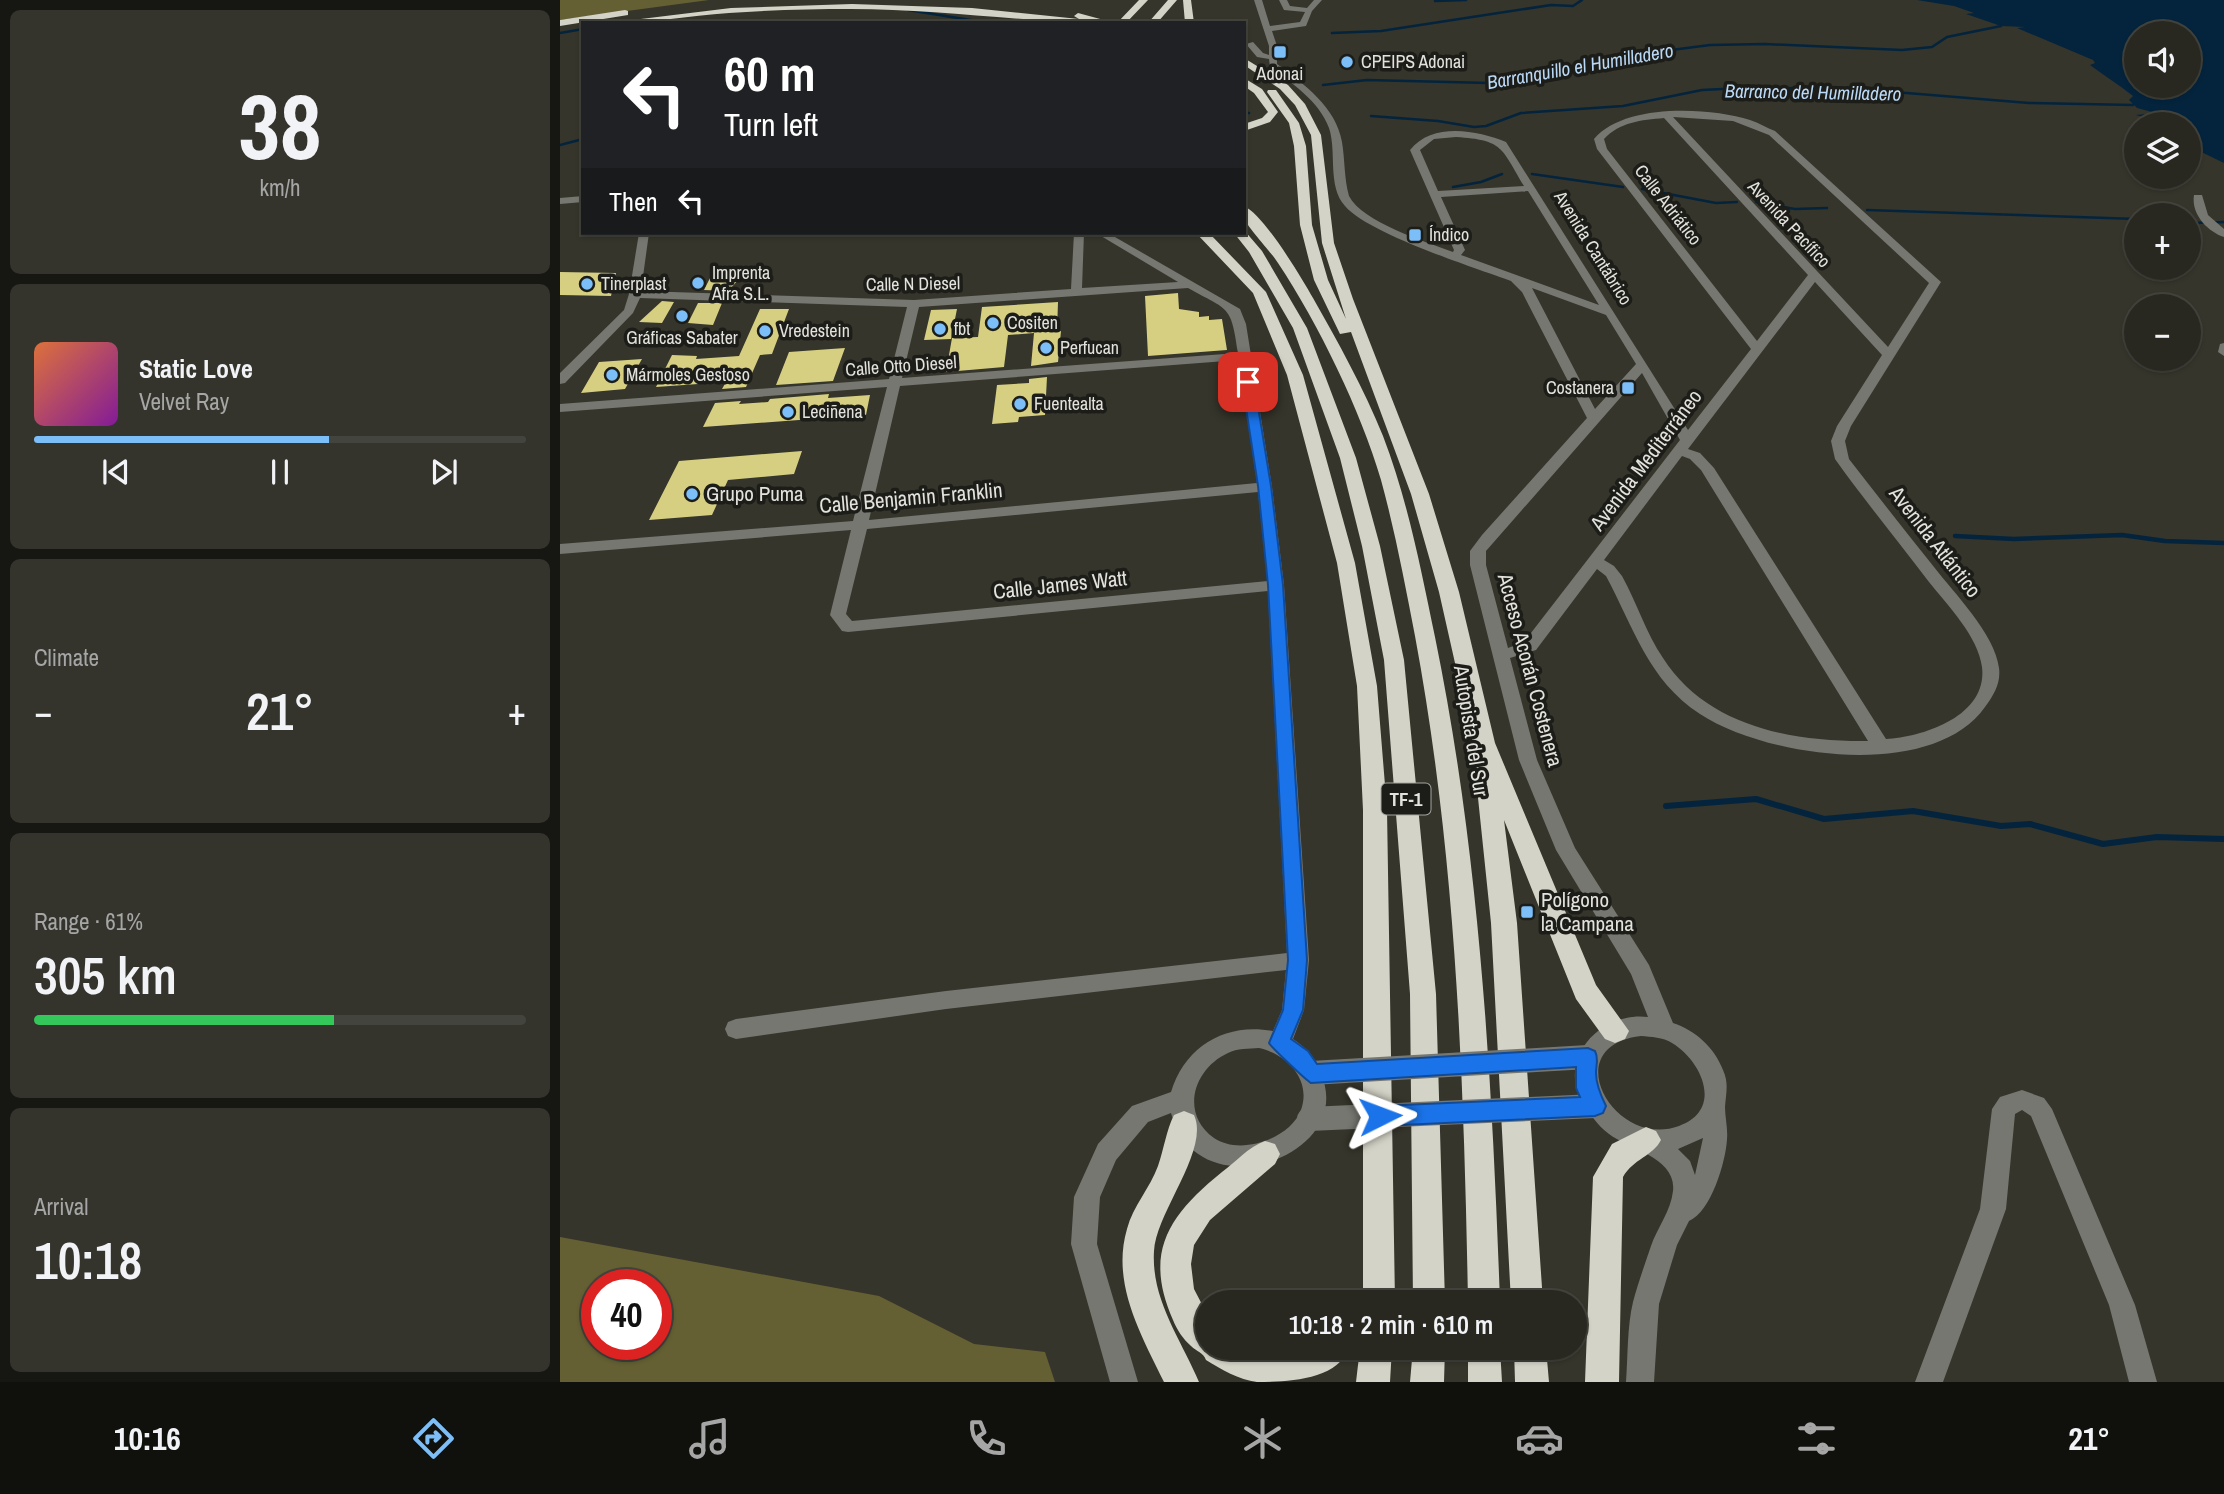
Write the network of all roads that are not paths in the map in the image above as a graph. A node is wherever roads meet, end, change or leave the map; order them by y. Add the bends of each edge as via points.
1 (743, 0) edge
2 (767, 0) edge
3 (954, 0) edge
4 (1144, 0) edge
5 (1158, 0) edge
6 (1173, 0) edge
7 (1187, 0) edge
8 (1258, 0) edge
9 (1283, 0) edge
10 (1318, 0) edge
11 (674, 8) junction
12 (755, 8) junction
13 (1309, 10) junction
14 (631, 21) edge
15 (995, 21) edge
16 (1079, 21) edge
17 (1104, 21) edge
18 (1123, 21) edge
19 (1139, 21) edge
20 (1154, 21) edge
21 (1189, 21) edge
22 (560, 23) edge
23 (581, 27) edge
24 (1267, 29) junction
25 (560, 31) edge
26 (1250, 44) dead end
27 (1273, 58) junction
28 (1246, 62) edge
29 (1246, 72) edge
30 (1246, 82) edge
31 (1666, 115) junction
32 (1246, 127) edge
33 (1532, 188) junction
34 (1437, 194) junction
35 (2198, 197) dead end
36 (581, 199) edge
37 (560, 201) edge
38 (1246, 213) edge
39 (2224, 234) edge
40 (645, 235) edge
41 (1079, 235) edge
42 (1105, 235) edge
43 (1204, 235) edge
44 (1242, 235) edge
45 (1455, 256) junction
46 (1511, 276) junction
47 (1809, 282) junction
48 (1191, 284) junction
49 (1547, 289) junction
50 (1528, 292) junction
51 (635, 294) junction
52 (1076, 294) junction
53 (1599, 295) junction
54 (1586, 303) junction
55 (914, 304) junction
56 (1610, 313) junction
57 (1746, 334) junction
58 (1771, 334) junction
59 (1758, 350) junction
60 (1888, 354) junction
61 (1244, 356) junction
62 (1643, 364) junction
63 (562, 375) edge
64 (1631, 380) junction
65 (1655, 383) junction
66 (893, 384) junction
67 (560, 408) edge
68 (1675, 418) junction
69 (1594, 419) junction
70 (1701, 421) junction
71 (1375, 436) junction
72 (1684, 446) junction
73 (1265, 486) junction
74 (860, 525) junction
75 (560, 549) edge
76 (1595, 562) junction
77 (1276, 585) junction
78 (1503, 655) junction
79 (1484, 743) junction
80 (1881, 746) junction
81 (1298, 960) junction
82 (736, 1029) dead end
83 (1664, 1029) junction
84 (1615, 1031) junction
85 (1280, 1043) junction
86 (1588, 1057) junction
87 (1311, 1073) junction
88 (1595, 1106) junction
89 (1182, 1112) junction
90 (1714, 1112) junction
91 (1309, 1119) junction
92 (1647, 1140) junction
93 (1265, 1154) junction
94 (1677, 1218) junction
95 (1377, 1290) edge
96 (1429, 1290) edge
97 (1483, 1290) edge
98 (1526, 1290) edge
99 (1195, 1327) edge
100 (1241, 1360) edge
101 (1317, 1360) edge
102 (1375, 1360) edge
103 (1428, 1360) edge
104 (1485, 1360) edge
105 (1531, 1360) edge
106 (1124, 1382) edge
107 (1182, 1382) edge
108 (1373, 1382) edge
109 (1427, 1382) edge
110 (1485, 1382) edge
111 (1532, 1382) edge
112 (1602, 1382) edge
113 (1640, 1382) edge
114 (1928, 1382) edge
115 (2143, 1382) edge

1 - 11 highway
2 - 11 highway
3 - 17 highway
4 - 18 highway
5 - 19 highway
6 - 20 highway
7 - 21 highway
8 - 24 street
9 - 13 street via 1287,8
10 - 13 street
11 - 22 highway
12 - 14 highway
12 - 15 highway via 896,7
12 - 16 highway via 961,6
13 - 24 street via 1299,26
23 - 25 highway
24 - 27 street
26 - 27 street via 1260,55
27 - 45 street via 1273,65 1324,111 1336,133 1341,182 1349,205 1368,220
28 - 79 highway via 1300,104 1317,135 1328,243 1420,494 1449,592
29 - 71 highway via 1271,91 1294,123 1306,225 1321,280 1374,407
30 - 32 highway via 1273,112 1266,120
31 - 47 street, Avenida Pacífico
31 - 57 street, Calle Adriático via 1619,123 1604,131 1599,144
31 - 60 street, Avenida Atlántico via 1748,122 1773,133 1935,282
33 - 34 street
33 - 34 street, Avenida Cantábrico via 1503,144 1464,134 1427,139 1415,150
33 - 53 street, Avenida Cantábrico
34 - 45 street via 1460,250
35 - 39 street via 2207,223
36 - 37 street
38 - 71 highway, Autopista del Sur / TF-1 via 1291,269 1312,305
40 - 51 street
41 - 52 street
42 - 48 street
43 - 95 highway via 1259,292 1295,375 1346,563 1367,686 1375,823
44 - 96 highway, TF-1 via 1300,328 1348,458 1394,660 1423,994
45 - 46 street
46 - 49 street
46 - 50 street
47 - 58 street, Avenida Mediterráneo
47 - 60 street, Avenida Pacífico via 1828,291
48 - 52 street, Calle N Diesel
48 - 61 street via 1234,309
49 - 50 street
49 - 54 street
50 - 69 street
51 - 55 street, Calle N Diesel
51 - 63 street via 629,311
52 - 55 street, Calle N Diesel
53 - 54 street
53 - 56 street, Avenida Cantábrico
54 - 56 street
55 - 66 street
56 - 62 street, Avenida Cantábrico
57 - 58 street
57 - 59 street, Calle Adriático
58 - 59 street, Avenida Mediterráneo
59 - 70 street, Avenida Mediterráneo
60 - 80 street, Avenida Atlántico via 1844,426 1838,441 1842,459 1972,627 1990,654 1992,679 1978,705 1958,726 1927,739
61 - 66 street, Calle Otto Diesel
61 - 73 street
62 - 64 street
62 - 65 street, Avenida Cantábrico
64 - 65 street
64 - 69 street
65 - 68 street, Avenida Cantábrico
66 - 67 street, Calle Otto Diesel
66 - 74 street
68 - 70 street
68 - 72 street, Avenida Cantábrico
69 - 78 street, Acceso Acorán Costenera via 1478,551
70 - 72 street, Avenida Mediterráneo
71 - 97 highway, Autopista del Sur / TF-1 via 1402,527 1445,741 1466,923 1480,1152
72 - 76 street, Avenida Mediterráneo
72 - 80 street, Avenida Cantábrico via 1707,468
73 - 74 street, Calle Benjamin Franklin
73 - 77 street
74 - 75 street, Calle Benjamin Franklin
74 - 77 street, Calle James Watt via 838,615 848,627
76 - 78 street, Avenida Mediterráneo via 1531,646
76 - 80 street, Avenida Atlántico via 1612,572 1653,659 1698,704 1769,738 1826,746
77 - 81 street
78 - 83 street, Acceso Acorán Costenera via 1528,760 1547,807 1566,850 1641,971
79 - 84 highway via 1586,991
79 - 98 highway via 1504,923
81 - 82 street
81 - 85 street via 1293,1010
83 - 84 street via 1641,1026
83 - 90 street via 1696,1046 1708,1060 1716,1075
84 - 86 street
85 - 87 street via 1301,1058
85 - 89 street via 1259,1038 1231,1041 1206,1054 1188,1074
86 - 87 street, bridge
86 - 88 street via 1587,1088
87 - 91 street via 1315,1098
88 - 91 street, bridge
88 - 92 street via 1617,1128
89 - 93 street via 1203,1146 1232,1157
89 - 106 street via 1140,1114 1107,1152 1087,1197 1084,1244
89 - 107 highway via 1170,1174 1142,1229 1137,1258 1144,1303
90 - 92 street via 1689,1135
90 - 94 street via 1717,1134 1711,1168 1692,1203
91 - 93 street via 1288,1142
92 - 94 street via 1681,1169 1686,1190
92 - 112 highway via 1624,1150 1608,1177
93 - 99 highway via 1247,1174 1214,1195 1184,1229 1176,1249 1175,1279 1182,1308
94 - 113 street via 1646,1304
100 - 101 highway via 1285,1368
102 - 108 highway
103 - 109 highway
104 - 110 highway
105 - 111 highway
114 - 115 street via 1993,1209 2004,1109 2020,1099 2040,1109 2122,1306

